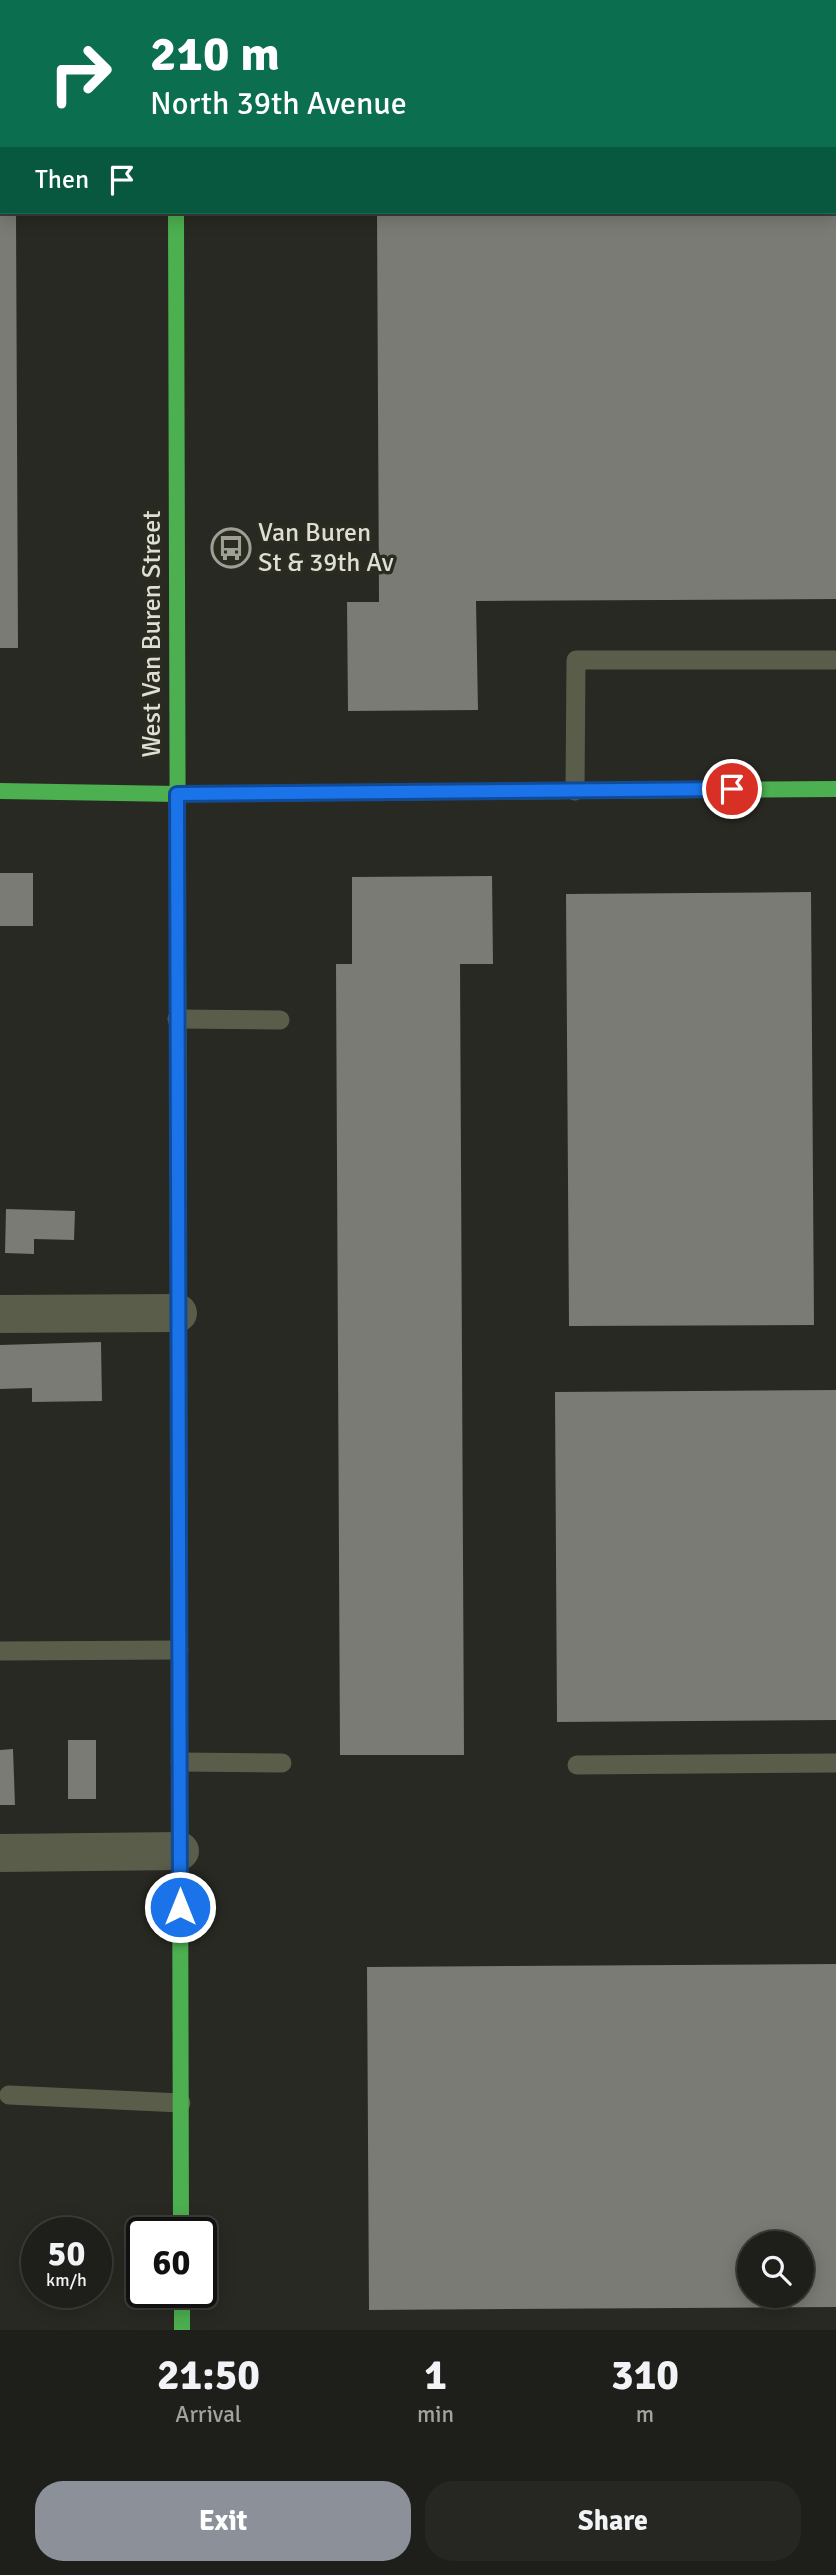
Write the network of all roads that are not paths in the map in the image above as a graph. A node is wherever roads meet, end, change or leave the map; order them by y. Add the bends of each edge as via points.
1 (176, 214) edge
2 (836, 660) edge
3 (836, 789) edge
4 (0, 791) edge
5 (575, 791) junction
6 (177, 794) junction
7 (177, 1019) junction
8 (280, 1020) dead end
9 (178, 1313) junction
10 (0, 1314) edge
11 (179, 1650) junction
12 (0, 1651) edge
13 (180, 1762) junction
14 (282, 1763) dead end
15 (836, 1763) edge
16 (577, 1765) dead end
17 (180, 1851) junction
18 (0, 1853) edge
19 (9, 2095) dead end
20 (181, 2103) junction
21 (181, 2217) edge
22 (182, 2308) edge
23 (182, 2330) edge

1 - 6 main road, West Van Buren Street
2 - 5 lane via 576,660
3 - 5 main road
4 - 6 main road
5 - 6 main road
6 - 7 main road, West Van Buren Street
7 - 8 lane
7 - 9 main road, West Van Buren Street
9 - 10 street
9 - 11 main road, West Van Buren Street
11 - 12 lane
11 - 13 main road, West Van Buren Street
13 - 14 lane
13 - 17 main road, West Van Buren Street
15 - 16 lane
17 - 18 street
17 - 20 main road, West Van Buren Street
19 - 20 lane
20 - 21 main road, West Van Buren Street
22 - 23 main road

